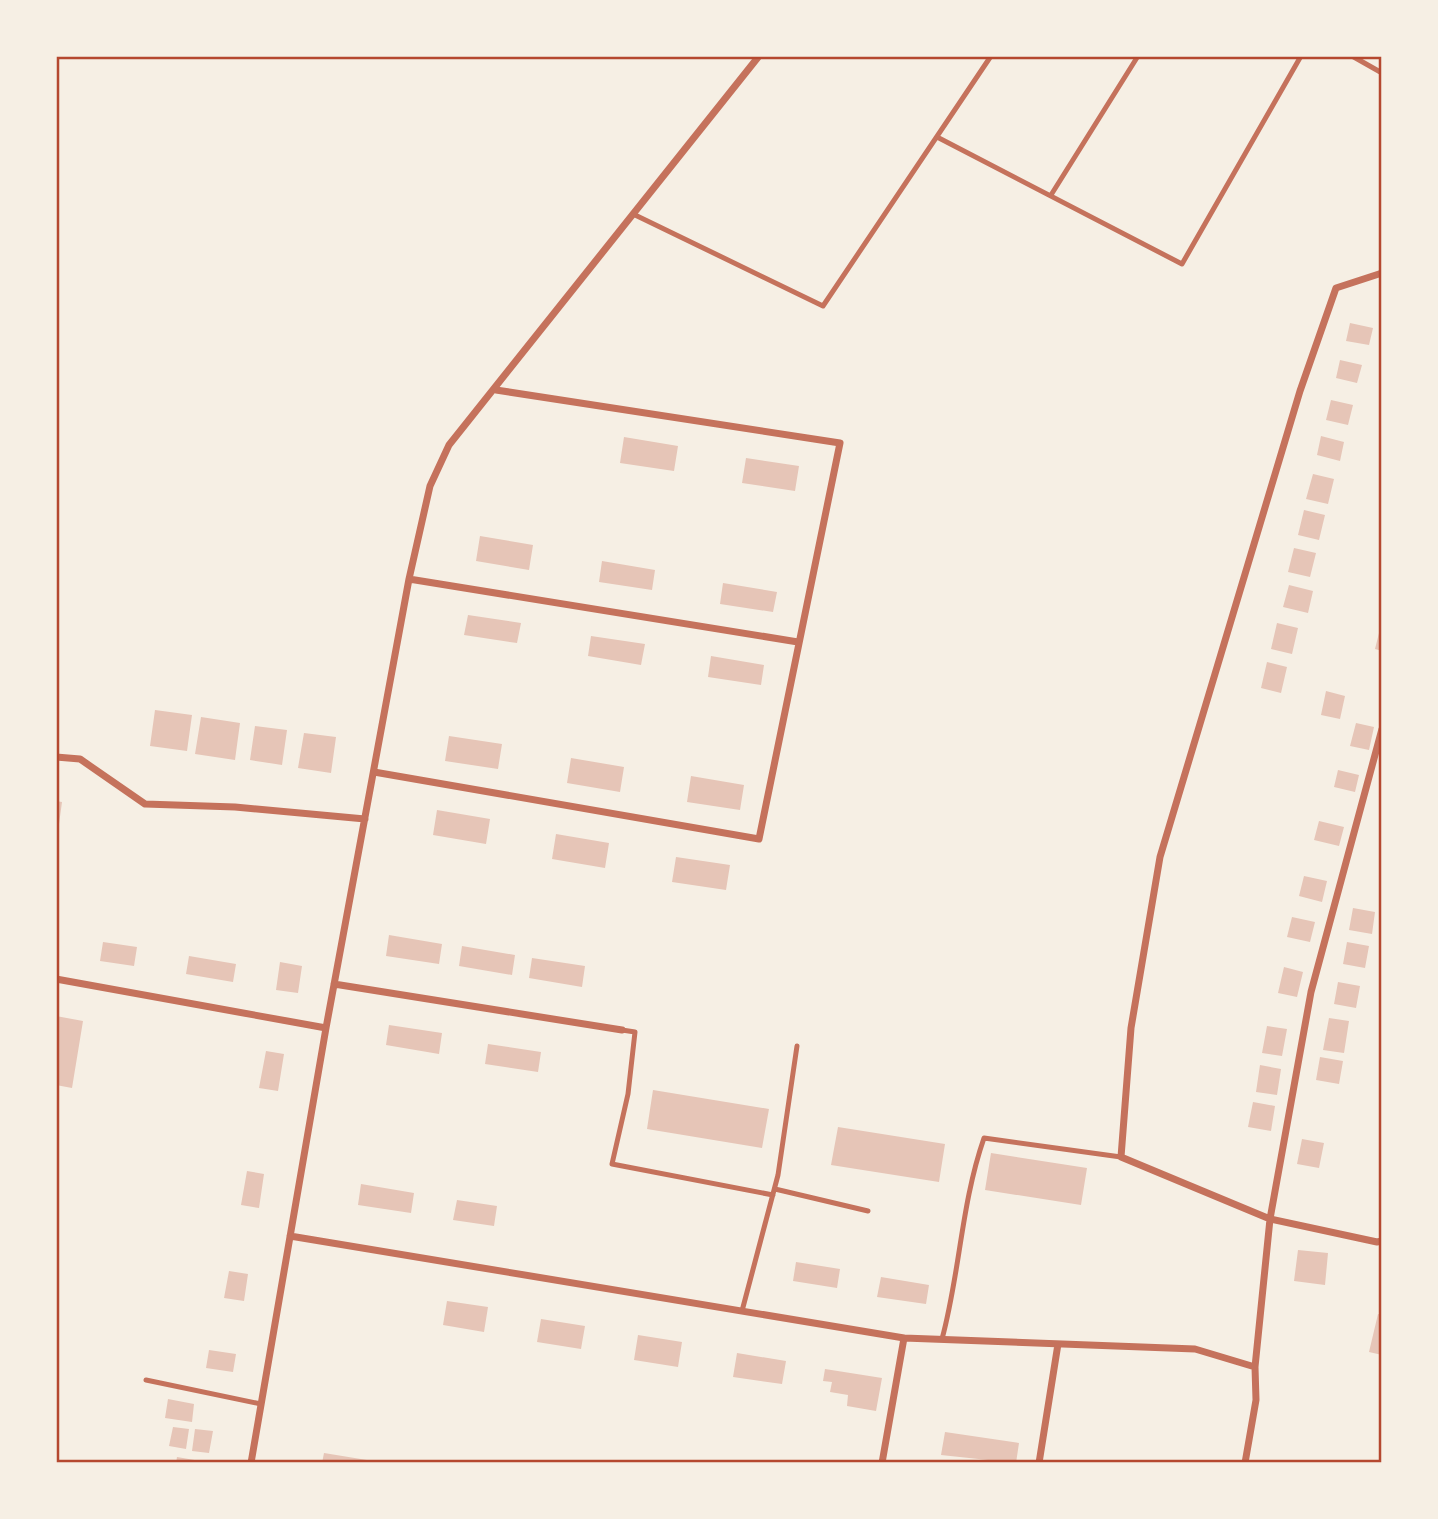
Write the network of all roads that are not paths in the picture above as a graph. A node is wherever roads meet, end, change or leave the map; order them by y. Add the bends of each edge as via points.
1 (760, 56) edge
2 (991, 56) edge
3 (1138, 56) edge
4 (1301, 56) edge
5 (1352, 56) edge
6 (1382, 73) edge
7 (937, 136) junction
8 (1051, 195) junction
9 (633, 214) junction
10 (1382, 273) edge
11 (496, 390) junction
12 (409, 579) junction
13 (798, 642) junction
14 (1382, 729) edge
15 (56, 757) edge
16 (374, 772) junction
17 (365, 819) junction
18 (56, 979) edge
19 (334, 984) junction
20 (326, 1028) junction
21 (622, 1030) joint
22 (797, 1046) dead end
23 (1121, 1157) junction
24 (774, 1192) junction
25 (869, 1212) dead end
26 (1270, 1219) junction
27 (290, 1236) junction
28 (1382, 1241) edge
29 (742, 1311) junction
30 (904, 1338) junction
31 (942, 1339) junction
32 (1058, 1344) junction
33 (1255, 1367) junction
34 (146, 1380) dead end
35 (261, 1404) junction
36 (251, 1463) edge
37 (882, 1463) edge
38 (1039, 1463) edge
39 (1245, 1463) edge

1 - 9 street
2 - 7 lane
3 - 8 lane
4 - 8 lane via 1182,264
5 - 6 lane
7 - 8 lane
7 - 9 lane via 823,306
9 - 11 street
10 - 23 street via 1336,288 1300,391 1160,858 1131,1028
11 - 12 street via 449,445 439,466 430,486
11 - 13 street via 840,443
12 - 13 street
12 - 16 street
13 - 16 street via 759,839
14 - 26 street via 1311,992
15 - 17 street via 80,759 145,804
16 - 17 street
17 - 19 street
18 - 20 street
19 - 20 street
19 - 21 street
20 - 27 street
21 - 24 lane via 635,1032 628,1094 612,1164
22 - 24 lane
23 - 26 street
23 - 31 lane via 984,1139 970,1179 953,1298
24 - 25 lane
24 - 29 lane
26 - 28 street
26 - 33 street
27 - 29 street
27 - 35 street
29 - 30 street
30 - 31 street
30 - 37 street
31 - 32 street
32 - 33 street via 1195,1349
32 - 38 street
33 - 39 street via 1256,1400
34 - 35 lane
35 - 36 street

